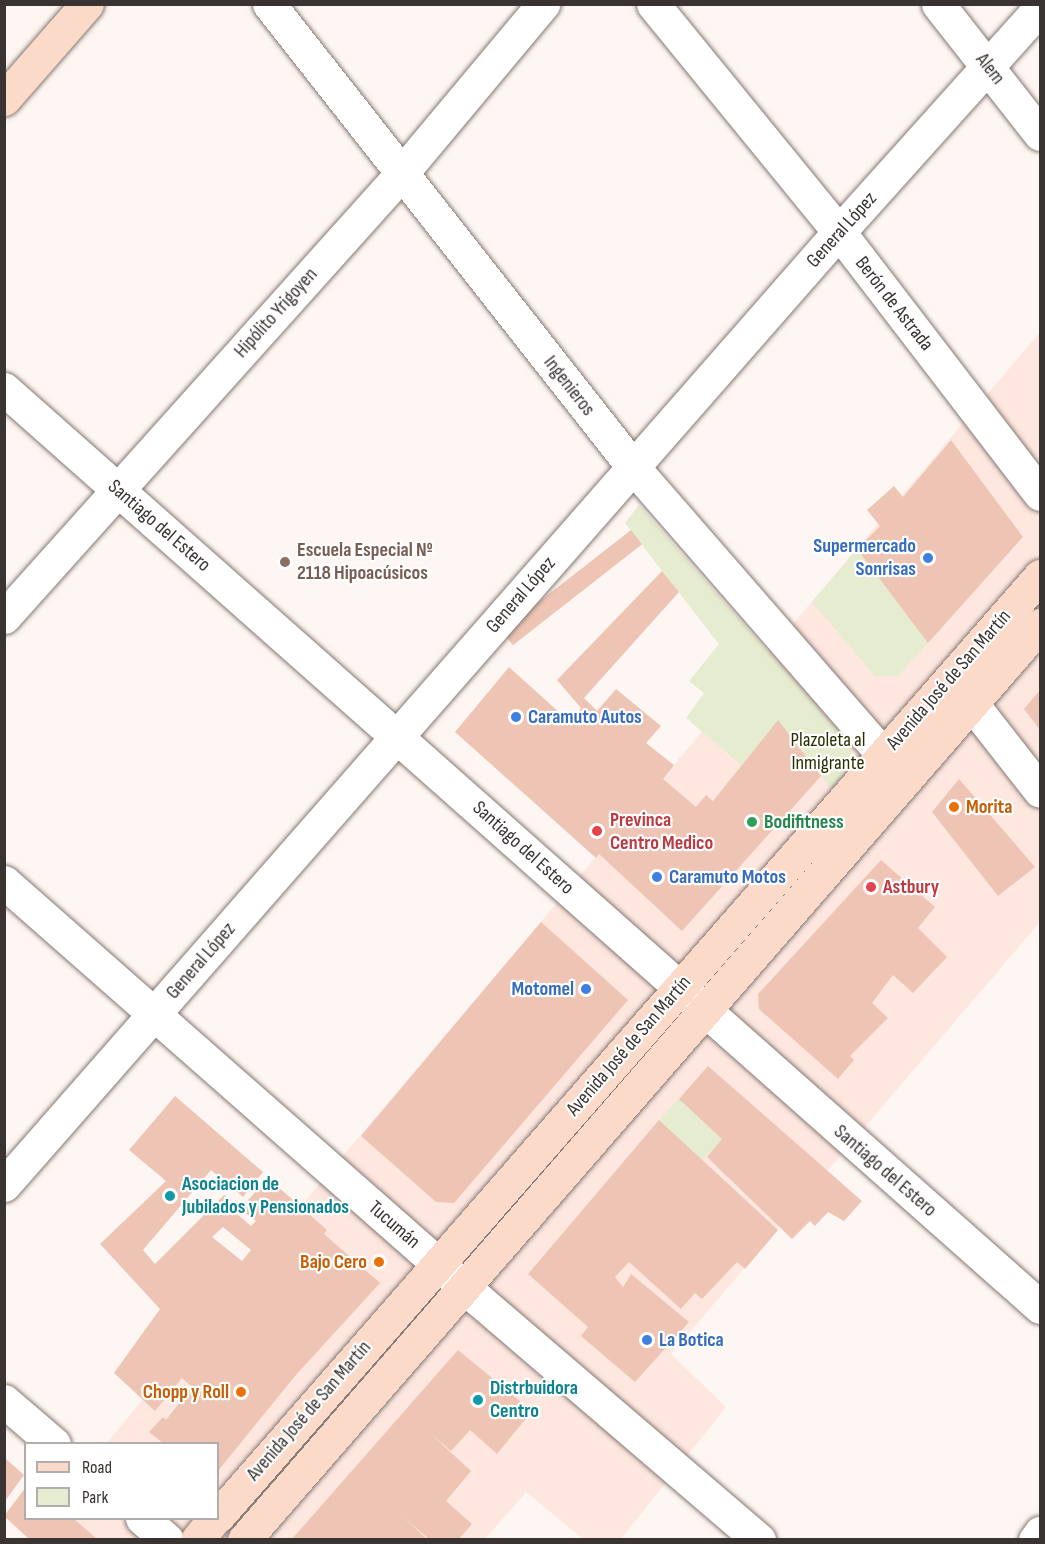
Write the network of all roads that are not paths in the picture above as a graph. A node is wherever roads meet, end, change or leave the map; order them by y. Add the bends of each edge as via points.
1 (87, 4) edge
2 (269, 4) edge
3 (543, 4) edge
4 (653, 4) edge
5 (938, 4) edge
6 (1041, 8) edge
7 (989, 67) junction
8 (4, 99) edge
9 (1041, 134) edge
10 (402, 174) junction
11 (839, 232) junction
12 (4, 389) edge
13 (633, 467) junction
14 (117, 489) junction
15 (1041, 494) edge
16 (1041, 576) edge
17 (4, 617) edge
18 (1041, 625) edge
19 (972, 704) junction
20 (399, 735) junction
21 (884, 755) junction
22 (1041, 791) edge
23 (4, 882) edge
24 (679, 989) junction
25 (704, 1011) junction
26 (154, 1015) junction
27 (4, 1185) edge
28 (439, 1264) junction
29 (464, 1287) junction
30 (1041, 1307) edge
31 (4, 1401) edge
32 (53, 1442) edge
33 (219, 1514) edge
34 (144, 1520) edge
35 (213, 1520) edge
36 (1041, 1533) edge
37 (167, 1539) edge
38 (197, 1539) edge
39 (244, 1539) edge
40 (759, 1539) edge
41 (1035, 1539) edge

1 - 8 main road
2 - 10 street, Ingenieros
3 - 10 street, Hipólito Yrigoyen
4 - 11 street, Berón de Astrada
5 - 7 street, Alem
6 - 7 street, General López
7 - 9 street, Alem
7 - 11 street, General López
10 - 13 street, Ingenieros
10 - 14 street, Hipólito Yrigoyen
11 - 13 street, General López
11 - 15 street, Berón de Astrada
12 - 14 street, Santiago del Estero
13 - 20 street, General López
13 - 21 street, Ingenieros
14 - 17 street, Hipólito Yrigoyen
14 - 20 street, Santiago del Estero
16 - 21 main road, Avenida José de San Martín
18 - 19 main road, Avenida José de San Martín
19 - 22 street
19 - 25 main road, Avenida José de San Martín
20 - 24 street, Santiago del Estero
20 - 26 street, General López
21 - 24 main road, Avenida José de San Martín
23 - 26 street, Tucumán
24 - 25 street, Santiago del Estero
24 - 28 main road, Avenida José de San Martín
25 - 29 main road, Avenida José de San Martín
25 - 30 street, Santiago del Estero
26 - 27 street, General López
26 - 28 street, Tucumán
28 - 29 street, Tucumán
28 - 33 main road, Avenida José de San Martín
29 - 39 main road, Avenida José de San Martín
29 - 40 street, Tucumán
31 - 32 street
34 - 37 street
35 - 38 main road, Avenida José de San Martín
36 - 41 street

